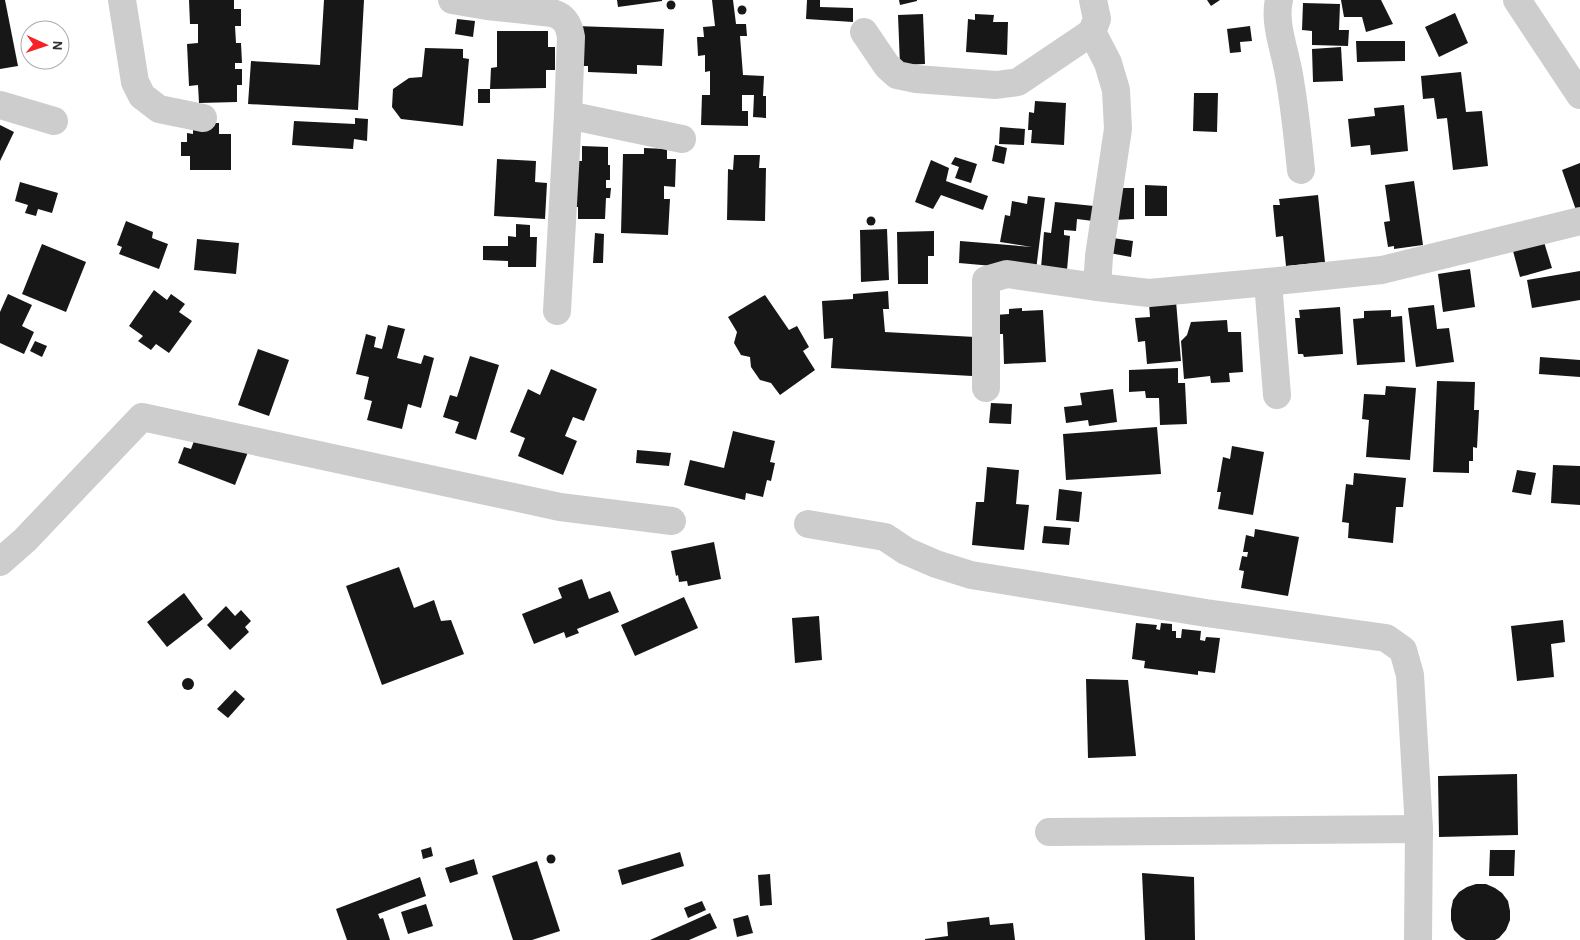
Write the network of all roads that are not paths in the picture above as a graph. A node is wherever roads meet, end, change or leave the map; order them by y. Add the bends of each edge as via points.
1 (122, 0) edge
2 (452, 0) edge
3 (1093, 0) edge
4 (1279, 0) edge
5 (1517, 0) edge
6 (864, 32) dead end
7 (1092, 32) junction
8 (1580, 95) edge
9 (0, 106) edge
10 (568, 115) junction
11 (203, 118) dead end
12 (54, 121) dead end
13 (682, 139) dead end
14 (1301, 170) dead end
15 (1580, 221) edge
16 (1268, 282) junction
17 (1097, 287) junction
18 (557, 311) dead end
19 (986, 388) dead end
20 (1277, 394) dead end
21 (672, 521) dead end
22 (808, 524) dead end
23 (0, 562) edge
24 (1419, 829) junction
25 (1050, 832) dead end
26 (1418, 940) edge

1 - 11 street via 135,82 142,96 159,109
2 - 10 street via 559,14 564,18 571,37
3 - 7 street via 1097,19
4 - 14 street via 1280,31 1290,78
5 - 8 street
6 - 7 street via 886,66 897,75 996,85 1018,82
7 - 17 street via 1108,63 1116,90 1118,129
9 - 12 street
10 - 13 street
10 - 18 street
15 - 16 street via 1382,270
16 - 17 street via 1149,292
16 - 20 street
17 - 19 street via 1007,274 986,280
21 - 23 street via 560,507 142,417
22 - 24 street via 885,538 936,564 971,575 1386,638 1403,650 1410,675
24 - 25 street
24 - 26 street

